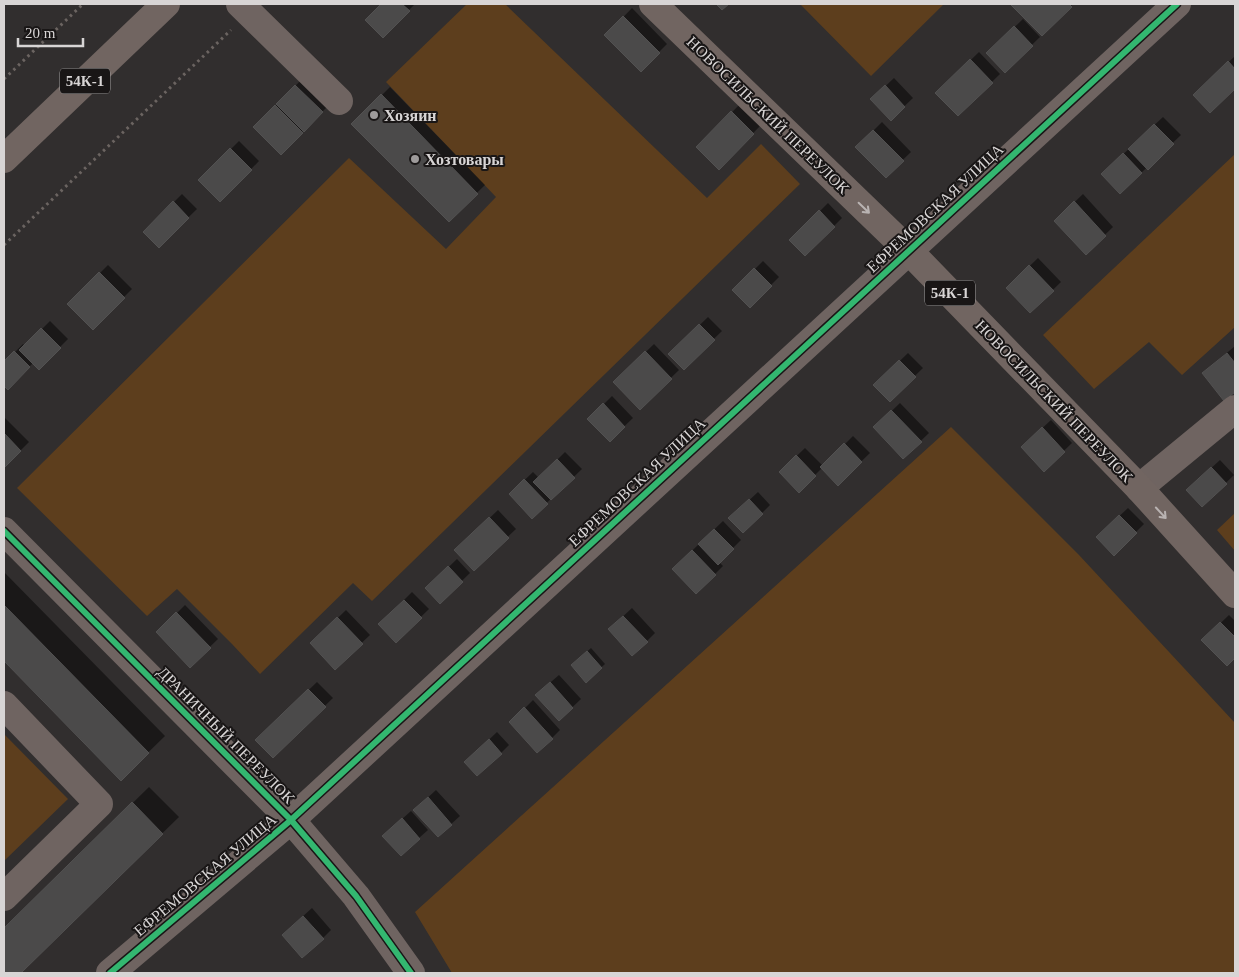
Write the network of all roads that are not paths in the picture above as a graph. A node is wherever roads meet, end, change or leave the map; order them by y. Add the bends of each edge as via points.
1 (166, 4) edge
2 (653, 4) edge
3 (1177, 4) edge
4 (245, 8) edge
5 (339, 101) dead end
6 (4, 159) edge
7 (909, 251) junction
8 (1235, 409) edge
9 (1138, 488) junction
10 (4, 531) edge
11 (1235, 594) edge
12 (4, 705) edge
13 (291, 820) junction
14 (4, 897) edge
15 (110, 973) edge
16 (411, 973) edge

1 - 6 main road, 54К-1
2 -> 7 main road, НОВОСИЛЬСКИЙ ПЕРЕУЛОК / 54К-1
3 - 7 street, ЕФРЕМОВСКАЯ УЛИЦА
4 - 5 street
7 - 9 main road, НОВОСИЛЬСКИЙ ПЕРЕУЛОК / 54К-1
7 - 13 street, ЕФРЕМОВСКАЯ УЛИЦА
8 - 9 street
9 -> 11 main road, НОВОСИЛЬСКИЙ ПЕРЕУЛОК / 54К-1
10 - 13 street, ДРАНИЧНЫЙ ПЕРЕУЛОК
12 - 14 street via 99,804
13 - 15 street, ЕФРЕМОВСКАЯ УЛИЦА
13 - 16 street, ДРАНИЧНЫЙ ПЕРЕУЛОК via 356,896

